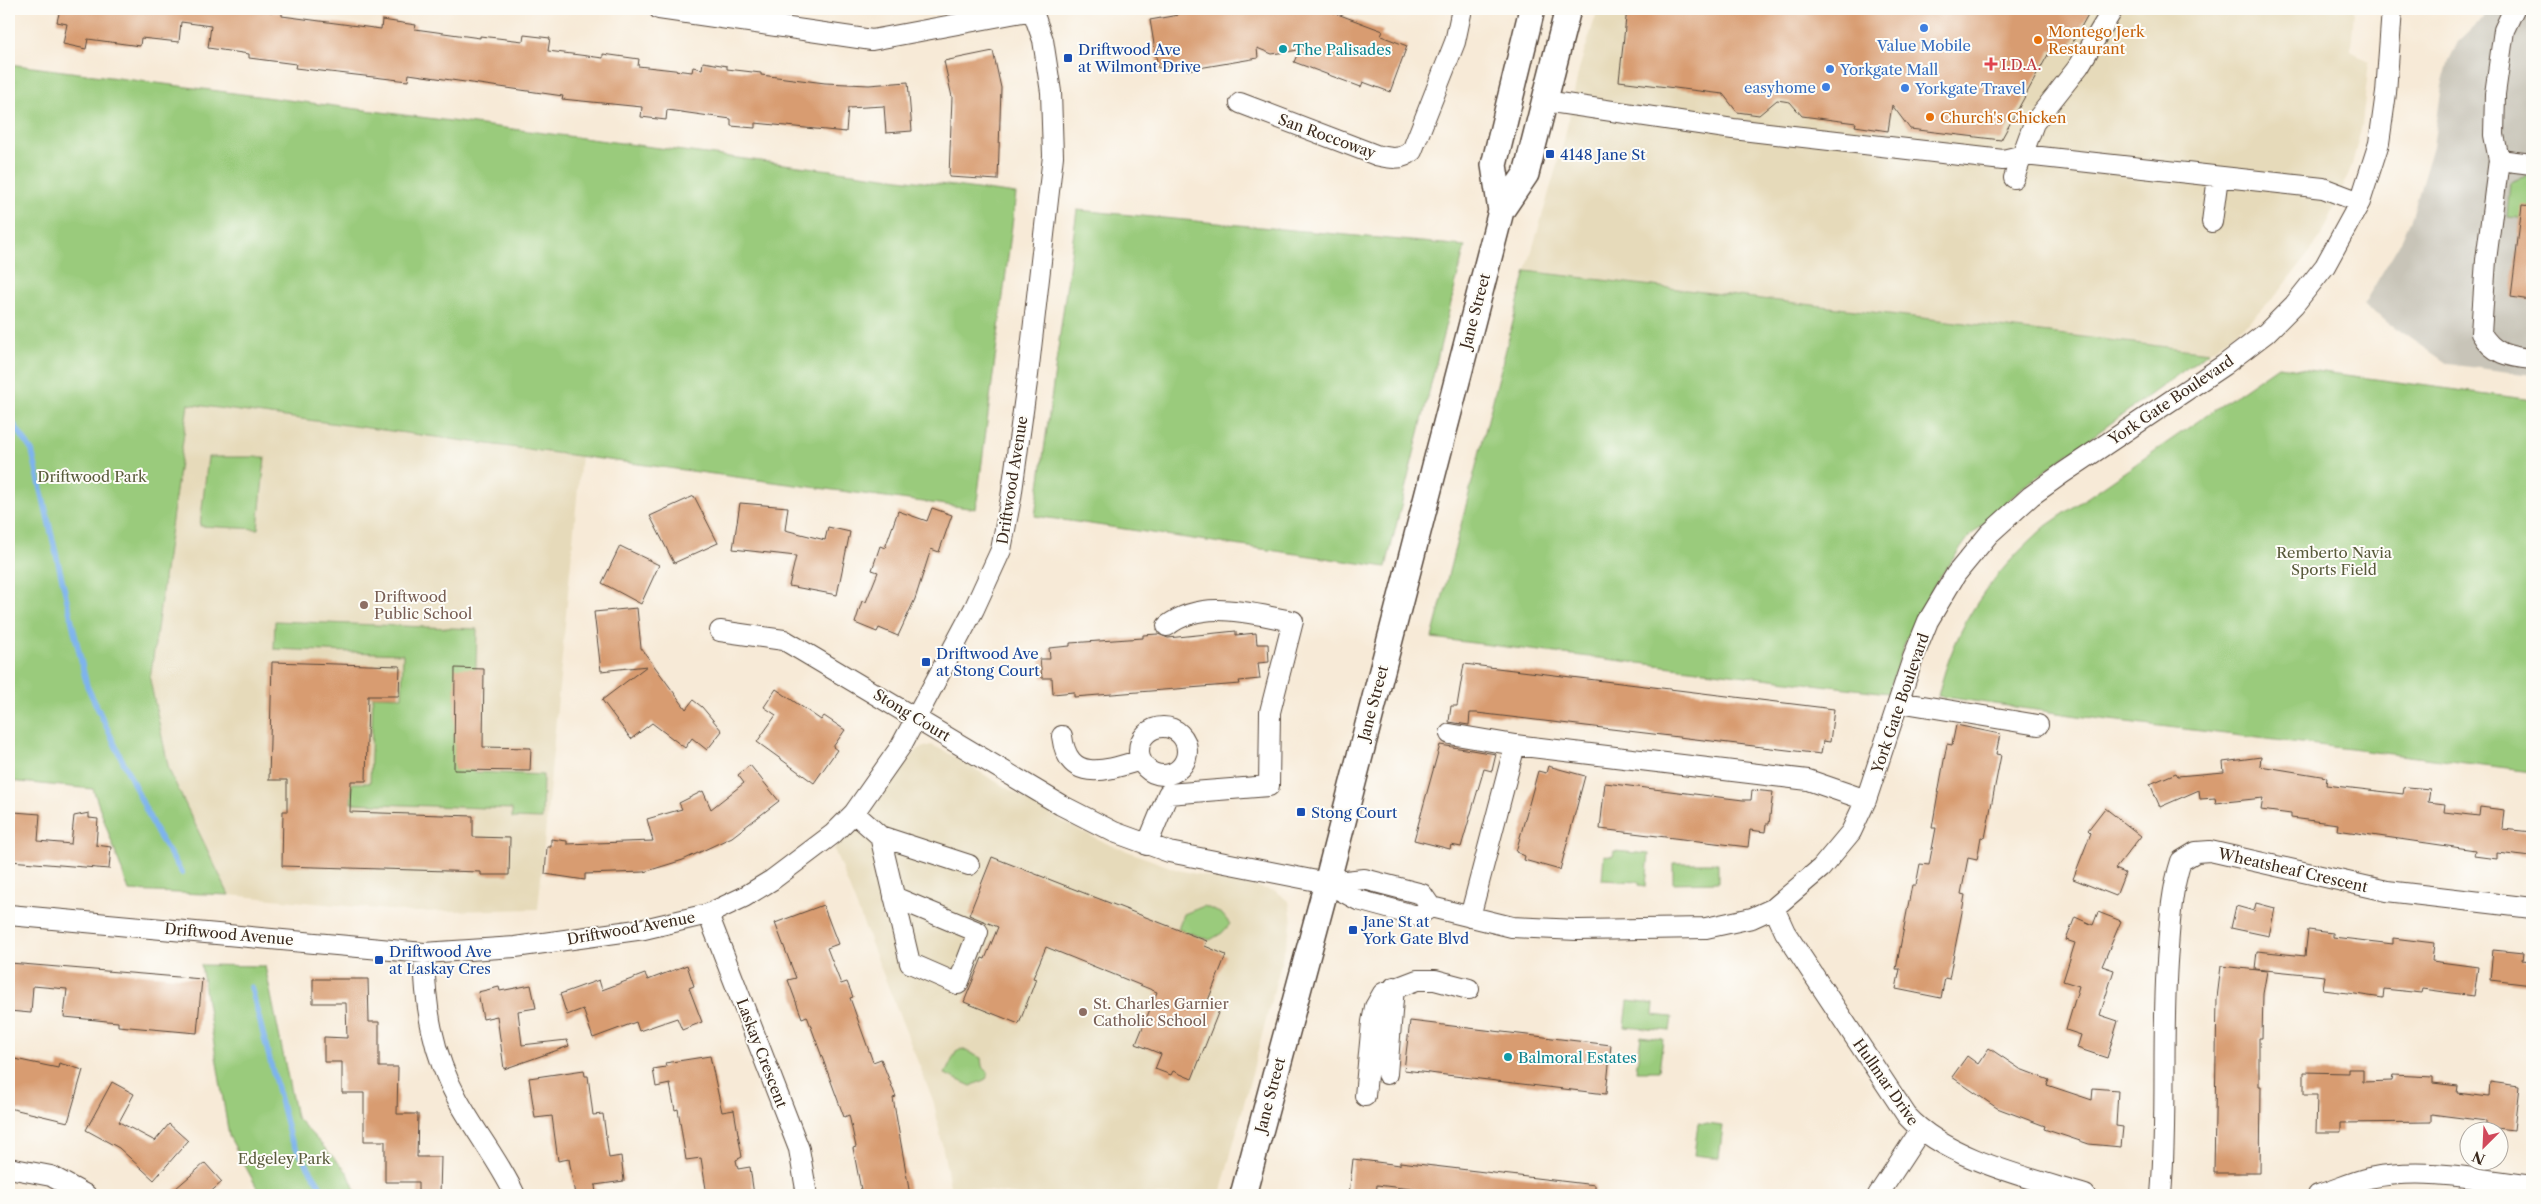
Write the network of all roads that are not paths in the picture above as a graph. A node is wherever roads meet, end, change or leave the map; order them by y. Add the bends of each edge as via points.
1 (659, 9) edge
2 (1033, 9) edge
3 (1462, 9) edge
4 (1532, 9) edge
5 (1568, 9) edge
6 (2113, 9) edge
7 (2392, 9) edge
8 (2514, 9) edge
9 (690, 11) edge
10 (1512, 94) junction
11 (1545, 101) junction
12 (1240, 103) dead end
13 (2024, 155) junction
14 (2499, 160) junction
15 (2532, 164) edge
16 (2218, 177) junction
17 (2014, 178) dead end
18 (2360, 202) junction
19 (1502, 211) junction
20 (2212, 222) dead end
21 (2532, 359) edge
22 (1167, 626) dead end
23 (720, 631) dead end
24 (1899, 702) junction
25 (917, 719) junction
26 (2038, 725) dead end
27 (1450, 734) dead end
28 (1062, 736) dead end
29 (1515, 745) junction
30 (1141, 760) junction
31 (1169, 774) junction
32 (1168, 794) junction
33 (1866, 800) junction
34 (854, 813) junction
35 (880, 836) junction
36 (1147, 845) junction
37 (969, 865) dead end
38 (1327, 883) junction
39 (894, 897) junction
40 (1774, 908) junction
41 (2532, 908) edge
42 (708, 914) junction
43 (9, 915) edge
44 (1470, 917) junction
45 (424, 953) junction
46 (1394, 987) junction
47 (1469, 989) dead end
48 (1387, 1074) dead end
49 (1365, 1096) dead end
50 (1920, 1131) junction
51 (9, 1168) edge
52 (2532, 1186) edge
53 (2330, 1194) edge
54 (86, 1195) edge
55 (515, 1195) edge
56 (807, 1195) edge
57 (1243, 1195) edge
58 (1878, 1195) edge
59 (2085, 1195) edge
60 (2162, 1195) edge

1 - 9 street
2 - 9 street via 872,40
2 - 25 street, Driftwood Avenue via 1043,40 1051,92 1053,156 1007,525 992,572
3 - 12 street, San Roccoway via 1455,42 1412,152 1406,156 1396,158 1376,154
4 - 10 main road, Jane Street
5 - 11 main road, Jane Street
6 - 13 street via 2080,66 2034,123
7 - 18 street, York Gate Boulevard via 2379,142
8 - 14 street via 2504,30 2495,101 2494,135
10 - 11 main road
10 - 19 main road, Jane Street via 1494,165
11 - 13 street via 1733,129 2003,160
11 - 19 main road, Jane Street via 1526,174
13 - 16 street
13 - 17 street
14 - 15 street
14 - 21 street via 2486,260 2481,332 2487,343 2504,355
16 - 18 street via 2323,188
16 - 20 street
18 - 24 street, York Gate Boulevard via 2325,266 2294,305 2266,333 2063,473 1989,534 1956,574 1928,621
19 - 38 main road, Jane Street
22 - 32 street via 1180,616 1195,611 1217,610 1293,621 1270,712 1270,786
23 - 25 street, Stong Court via 784,640
24 - 26 street
24 - 33 street, York Gate Boulevard
25 - 34 street, Driftwood Avenue via 889,766
25 - 36 street, Stong Court via 1061,805
27 - 29 street
28 - 30 street via 1070,759 1082,769 1107,770
29 - 33 street via 1808,780
29 - 44 street
30 - 31 street via 1150,771
30 - 31 street via 1140,745 1149,733 1163,728 1177,732 1186,744 1186,759 1182,766
31 - 32 street
32 - 36 street
33 - 40 street, York Gate Boulevard via 1851,832 1821,868
34 - 35 street
34 - 42 street, Driftwood Avenue via 827,840 794,865 744,897
35 - 37 street
35 - 39 street
36 - 38 street, Stong Court
38 - 44 street, York Gate Boulevard via 1364,879 1422,894 1431,907
38 - 57 main road, Jane Street
39 - 39 street via 978,932 958,984 910,963
40 - 44 street, York Gate Boulevard via 1752,918 1706,928 1665,930 1540,930
40 - 50 street, Hullmar Drive via 1791,942
41 - 60 street, Wheatsheaf Crescent via 2387,891 2210,851 2196,852 2181,861 2171,909 2166,972
42 - 45 street, Driftwood Avenue via 644,930 579,939
42 - 56 street, Laskay Crescent via 799,1149
43 - 45 street, Driftwood Avenue
45 - 55 street via 426,1006 442,1065 458,1100
46 - 47 street via 1426,980
46 - 48 street
46 - 49 street via 1383,993 1375,1007
50 - 58 street
50 - 59 street, Hullmar Drive via 1976,1159
51 - 54 street via 51,1176
52 - 53 street via 2421,1174 2368,1178

